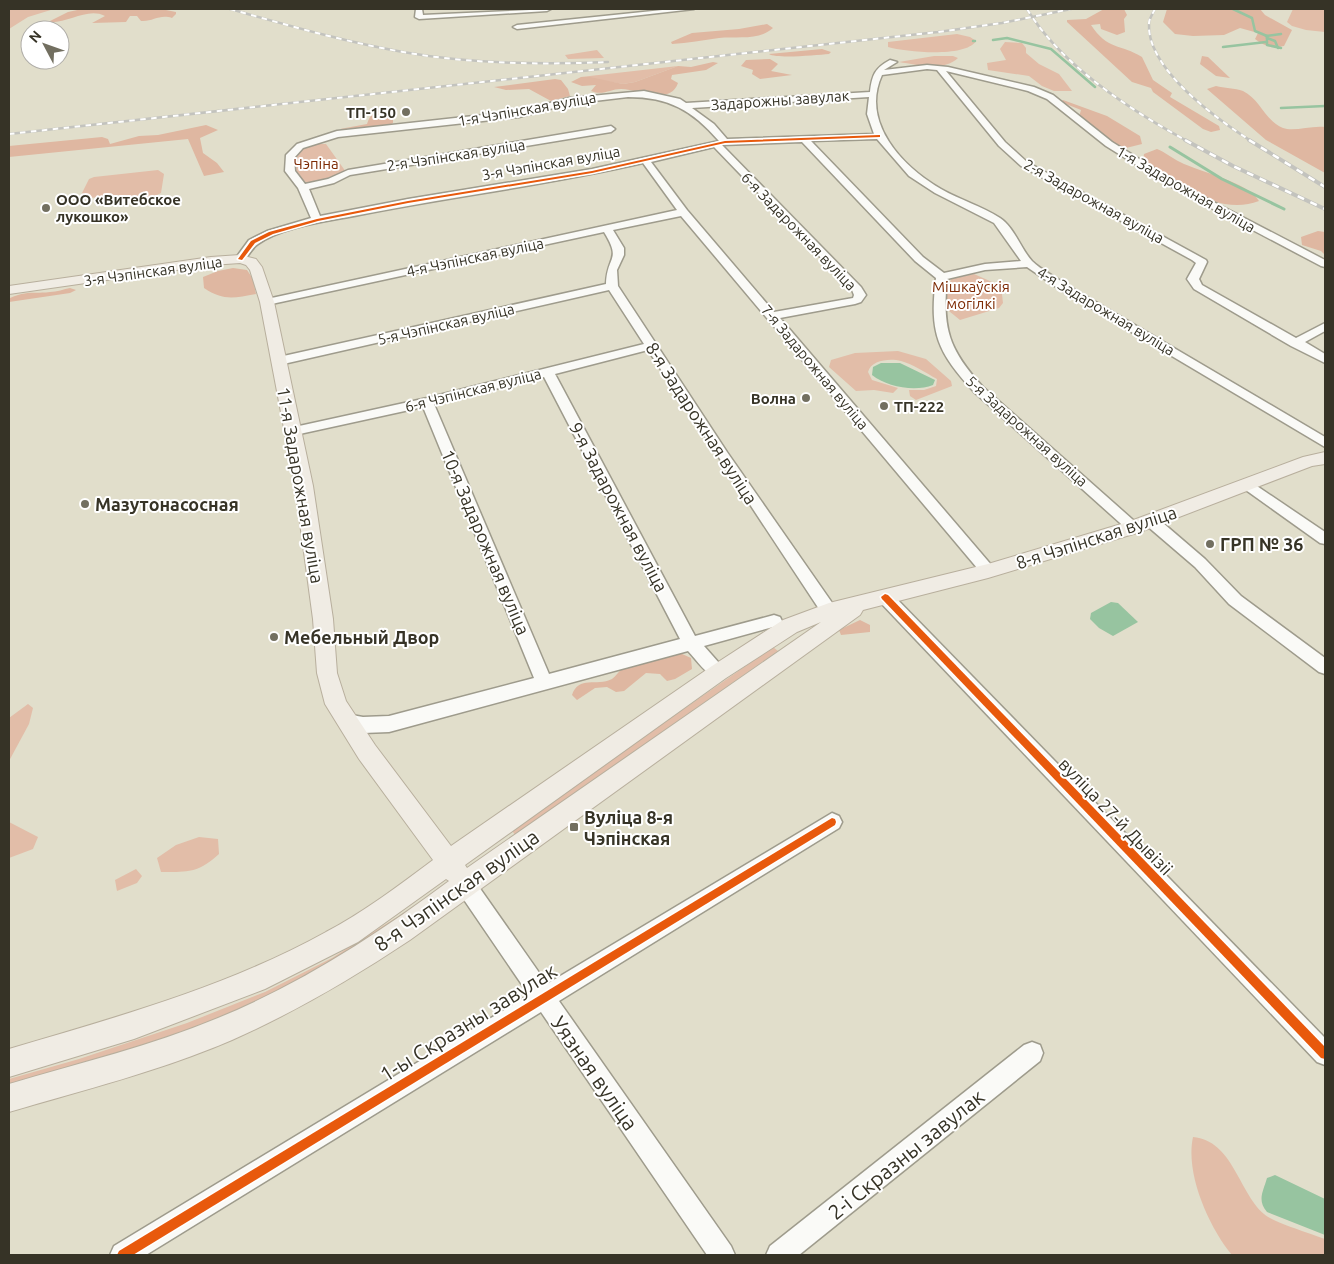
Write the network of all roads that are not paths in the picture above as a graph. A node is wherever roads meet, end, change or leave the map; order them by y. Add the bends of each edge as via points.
1 (419, 9) edge
2 (547, 9) edge
3 (690, 9) edge
4 (517, 26) dead end
5 (893, 62) dead end
6 (940, 68) junction
7 (879, 74) junction
8 (873, 94) junction
9 (686, 106) junction
10 (611, 129) dead end
11 (878, 136) junction
12 (804, 138) junction
13 (721, 143) junction
14 (645, 160) junction
15 (303, 187) junction
16 (683, 212) junction
17 (317, 220) junction
18 (606, 228) junction
19 (240, 259) junction
20 (1029, 264) junction
21 (1325, 264) edge
22 (942, 277) junction
23 (612, 286) junction
24 (9, 290) edge
25 (267, 302) junction
26 (772, 316) junction
27 (1325, 326) edge
28 (1295, 343) junction
29 (651, 346) junction
30 (1325, 359) edge
31 (279, 361) junction
32 (548, 372) junction
33 (427, 402) junction
34 (295, 431) junction
35 (1325, 443) edge
36 (1325, 458) edge
37 (1248, 485) junction
38 (1143, 524) junction
39 (1325, 539) edge
40 (988, 571) junction
41 (885, 597) junction
42 (863, 603) junction
43 (829, 611) junction
44 (782, 623) junction
45 (690, 642) junction
46 (1325, 667) edge
47 (719, 672) junction
48 (544, 682) junction
49 (346, 721) junction
50 (832, 822) dead end
51 (449, 862) junction
52 (465, 884) junction
53 (542, 997) junction
54 (1032, 1053) dead end
55 (1325, 1054) edge
56 (9, 1063) edge
57 (9, 1098) edge
58 (124, 1255) edge
59 (722, 1255) edge
60 (779, 1255) edge

1 - 2 street via 419,17
3 - 4 street
5 - 7 street via 881,68
6 - 7 street
6 - 21 street, 1-я Задарожная вуліца via 1050,96 1108,144 1178,187
6 - 28 street, 2-я Задарожная вуліца via 1002,144 1024,164 1196,258 1202,262 1193,279 1198,286
7 - 8 street, 4-я Задарожная вуліца
8 - 9 street, Задарожны завулак
8 - 11 street, 4-я Задарожная вуліца via 871,114
9 - 13 street, 6-я Задарожная вуліца via 711,126
9 - 15 street, 1-я Чэпінская вуліца via 666,98 628,94 569,101 519,114 337,134 314,140 293,151 289,157 290,171
10 - 15 street, 2-я Чэпінская вуліца via 348,173 331,181
11 - 12 street, 3-я Чэпінская вуліца
11 - 20 street, 4-я Задарожная вуліца via 912,174 998,221
12 - 13 street, 3-я Чэпінская вуліца
12 - 22 street via 918,259
13 - 14 street, 3-я Чэпінская вуліца
13 - 26 street, 6-я Задарожная вуліца via 860,295 851,302
14 - 16 street, 7-я Задарожная вуліца
14 - 17 street, 3-я Чэпінская вуліца
15 - 17 street
16 - 18 street, 4-я Чэпінская вуліца
16 - 26 street, 7-я Задарожная вуліца
17 - 19 street, 3-я Чэпінская вуліца via 271,233 253,242
18 - 23 street via 619,248 612,270
18 - 25 street, 4-я Чэпінская вуліца
19 - 24 main road, 3-я Чэпінская вуліца
19 - 25 main road, 11-я Задарожная вуліца via 251,262 257,270
20 - 22 street via 964,270
20 - 35 street, 4-я Задарожная вуліца
22 - 38 street, 5-я Задарожная вуліца via 938,318 940,333 964,374 979,390
23 - 29 street, 8-я Задарожная вуліца
23 - 31 street, 5-я Чэпінская вуліца
25 - 31 main road, 11-я Задарожная вуліца
26 - 40 street, 7-я Задарожная вуліца
27 - 28 street
28 - 30 street
29 - 32 street, 6-я Чэпінская вуліца
29 - 43 street, 8-я Задарожная вуліца
31 - 34 main road, 11-я Задарожная вуліца
32 - 33 street, 6-я Чэпінская вуліца
32 - 45 street, 9-я Задарожная вуліца
33 - 34 street, 6-я Чэпінская вуліца
33 - 48 street, 10-я Задарожная вуліца
34 - 49 main road, 11-я Задарожная вуліца via 324,619 327,673 336,704
36 - 37 main road, 8-я Чэпінская вуліца
37 - 38 main road, 8-я Чэпінская вуліца
37 - 39 street
38 - 40 main road, 8-я Чэпінская вуліца
38 - 46 street via 1200,563 1235,600
40 - 41 main road, 8-я Чэпінская вуліца
41 - 42 main road, 8-я Чэпінская вуліца
41 - 55 street, вуліца 27-й Дывізіі
42 - 43 main road, 8-я Чэпінская вуліца
42 - 52 main road, 8-я Чэпінская вуліца
43 - 44 main road, 8-я Чэпінская вуліца
44 - 45 street, 8-я Чэпінская вуліца
44 - 47 main road, 8-я Чэпінская вуліца
45 - 47 street, 9-я Задарожная вуліца
45 - 48 street, 8-я Чэпінская вуліца
47 - 51 main road, 8-я Чэпінская вуліца
48 - 49 street, 8-я Чэпінская вуліца via 389,724 363,725
49 - 51 main road, Уязная вуліца
50 - 53 street, 1-ы Скразны завулак
51 - 52 main road, Уязная вуліца
51 - 56 main road, 8-я Чэпінская вуліца via 406,895 335,941 264,976 188,1007
52 - 53 street, Уязная вуліца
52 - 57 main road, 8-я Чэпінская вуліца via 421,919 336,972 271,1007 188,1043
53 - 58 street, 1-ы Скразны завулак
53 - 59 street, Уязная вуліца
54 - 60 street, 2-і Скразны завулак

